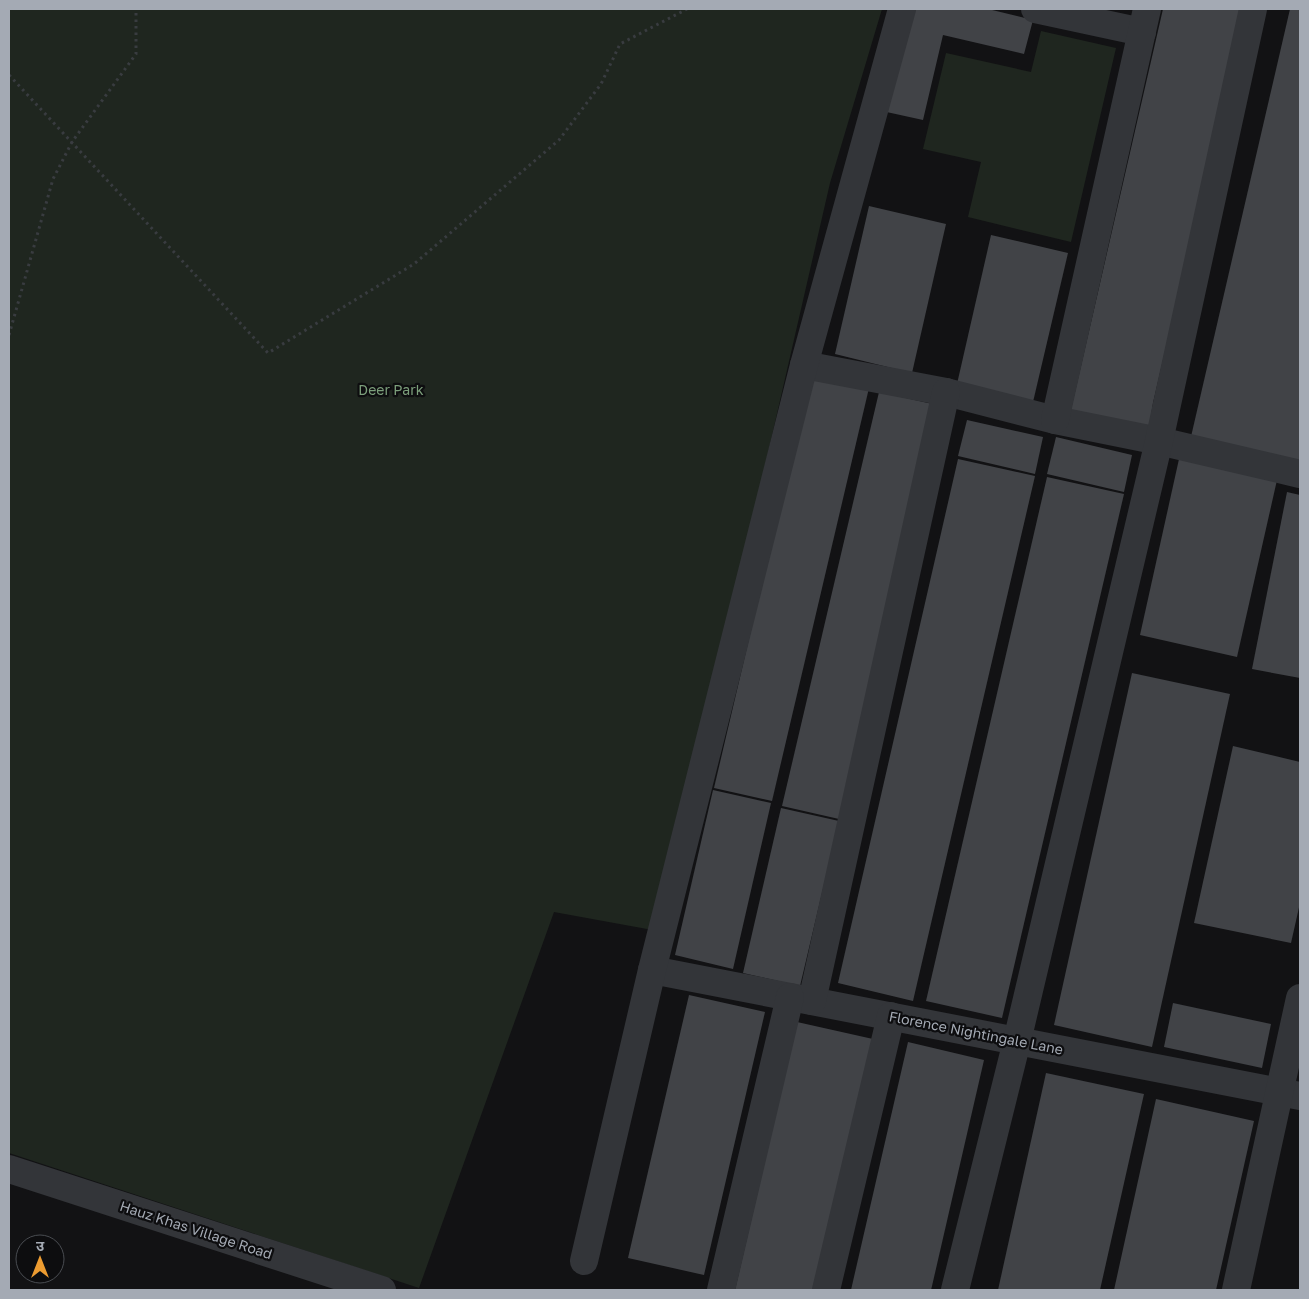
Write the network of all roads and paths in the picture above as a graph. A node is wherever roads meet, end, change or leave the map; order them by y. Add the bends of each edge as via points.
1 (136, 9) edge
2 (687, 9) edge
3 (902, 9) edge
4 (1035, 9) edge
5 (1253, 9) edge
6 (1144, 20) edge
7 (9, 75) edge
8 (72, 142) junction
9 (9, 335) edge
10 (804, 365) junction
11 (946, 392) junction
12 (1055, 420) junction
13 (1158, 441) junction
14 (1300, 474) edge
15 (652, 970) junction
16 (1300, 998) edge
17 (801, 999) junction
18 (891, 1016) junction
19 (1017, 1041) junction
20 (1290, 1094) edge
21 (9, 1169) edge
22 (584, 1261) dead end
23 (322, 1281) edge
24 (382, 1290) edge
25 (721, 1290) edge
26 (826, 1290) edge
27 (955, 1290) edge
28 (1236, 1290) edge

1 - 8 path via 136,54
2 - 8 path via 620,44 601,84 559,140 414,264 268,353
3 - 10 street
4 - 6 street
5 - 13 street
6 - 12 street
7 - 8 path
8 - 9 path via 53,179
10 - 11 street
10 - 15 street
11 - 12 street
11 - 17 street
12 - 13 street
13 - 14 street
13 - 19 street
15 - 17 street, Florence Nightingale Lane
15 - 22 street
16 - 20 street
17 - 18 street, Florence Nightingale Lane
17 - 25 street
18 - 19 street, Florence Nightingale Lane
18 - 26 street
19 - 20 street, Florence Nightingale Lane
19 - 27 street
20 - 28 street
21 - 23 street, Hauz Khas Village Road
23 - 24 street, Hauz Khas Village Road

